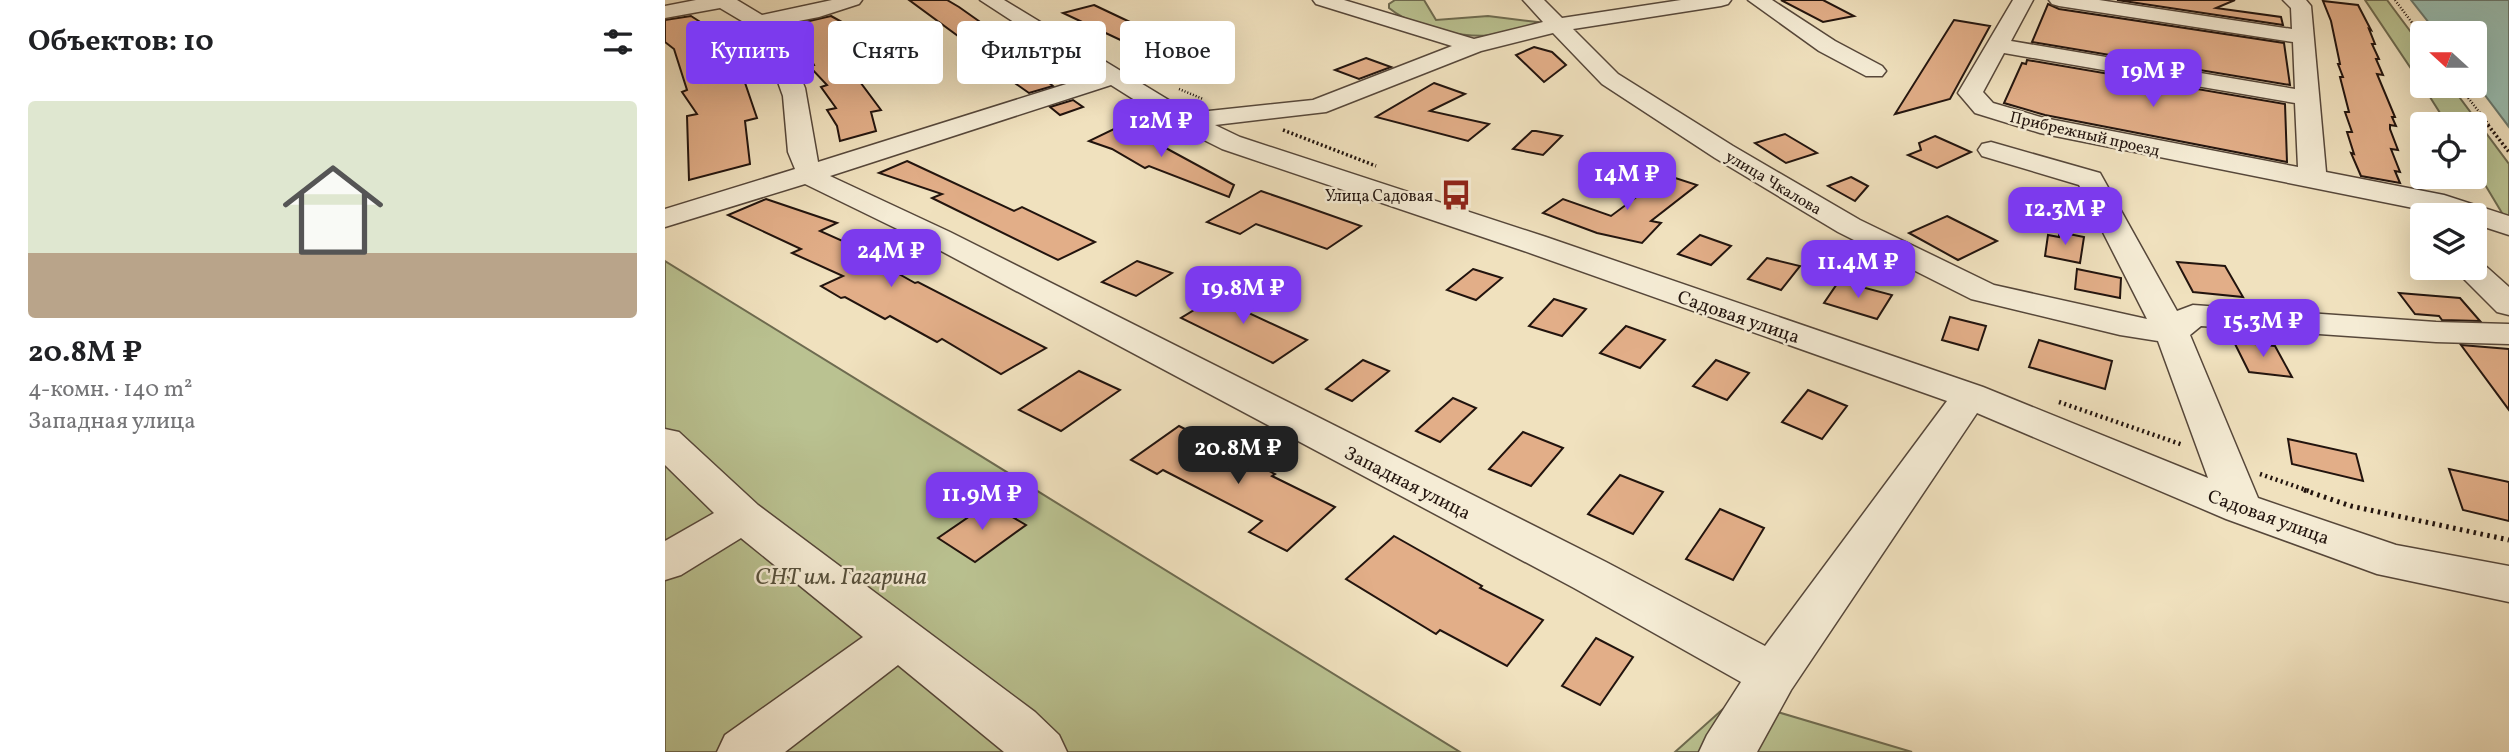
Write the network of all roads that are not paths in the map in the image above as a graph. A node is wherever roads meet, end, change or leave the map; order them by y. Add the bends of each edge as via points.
1 (852, 0) edge
2 (990, 0) edge
3 (1323, 0) edge
4 (1533, 0) edge
5 (1721, 0) edge
6 (1758, 0) edge
7 (2023, 0) edge
8 (2059, 0) edge
9 (2293, 0) edge
10 (722, 1) edge
11 (665, 12) edge
12 (756, 21) edge
13 (764, 21) edge
14 (1558, 25) junction
15 (2303, 37) junction
16 (1997, 45) junction
17 (1473, 46) junction
18 (1874, 71) dead end
19 (1113, 77) junction
20 (791, 84) edge
21 (2307, 98) junction
22 (1185, 121) junction
23 (1991, 150) dead end
24 (810, 174) junction
25 (2312, 178) junction
26 (665, 218) edge
27 (2509, 226) edge
28 (2482, 280) edge
29 (2509, 305) edge
30 (2172, 333) junction
31 (2509, 334) edge
32 (1970, 396) junction
33 (665, 442) edge
34 (2241, 508) junction
35 (743, 516) junction
36 (665, 563) edge
37 (2509, 584) edge
38 (899, 637) junction
39 (1773, 675) junction
40 (1733, 751) edge
41 (744, 752) edge
42 (1040, 752) edge

1 - 13 street
2 - 19 street, Садовая улица
3 - 17 street
4 - 14 street, улица Чкалова
5 - 14 street
6 - 18 street
7 - 16 street, Прибрежный проезд
8 - 15 street
9 - 15 street via 2301,6
10 - 11 street
10 - 12 street
14 - 17 street
14 - 30 street, улица Чкалова via 1610,79 1849,226 1983,292
15 - 21 street
16 - 21 street
16 - 25 street, Прибрежный проезд via 1970,93 1984,108 2134,146
17 - 22 street via 1317,107
19 - 22 street, Садовая улица
19 - 24 street
20 - 24 street via 796,96 799,148
21 - 25 street
22 - 32 street, Садовая улица via 1231,143
23 - 30 street via 2090,179
24 - 26 street
24 - 39 street, Западная улица via 1590,575
25 - 27 street, Прибрежный проезд via 2444,204
28 - 29 street
30 - 31 street via 2193,315
30 - 34 street
32 - 34 street, Садовая улица
32 - 39 street
33 - 35 street
34 - 37 street, Садовая улица via 2393,562
35 - 36 street
35 - 38 street
38 - 41 street
38 - 42 street
39 - 40 street

